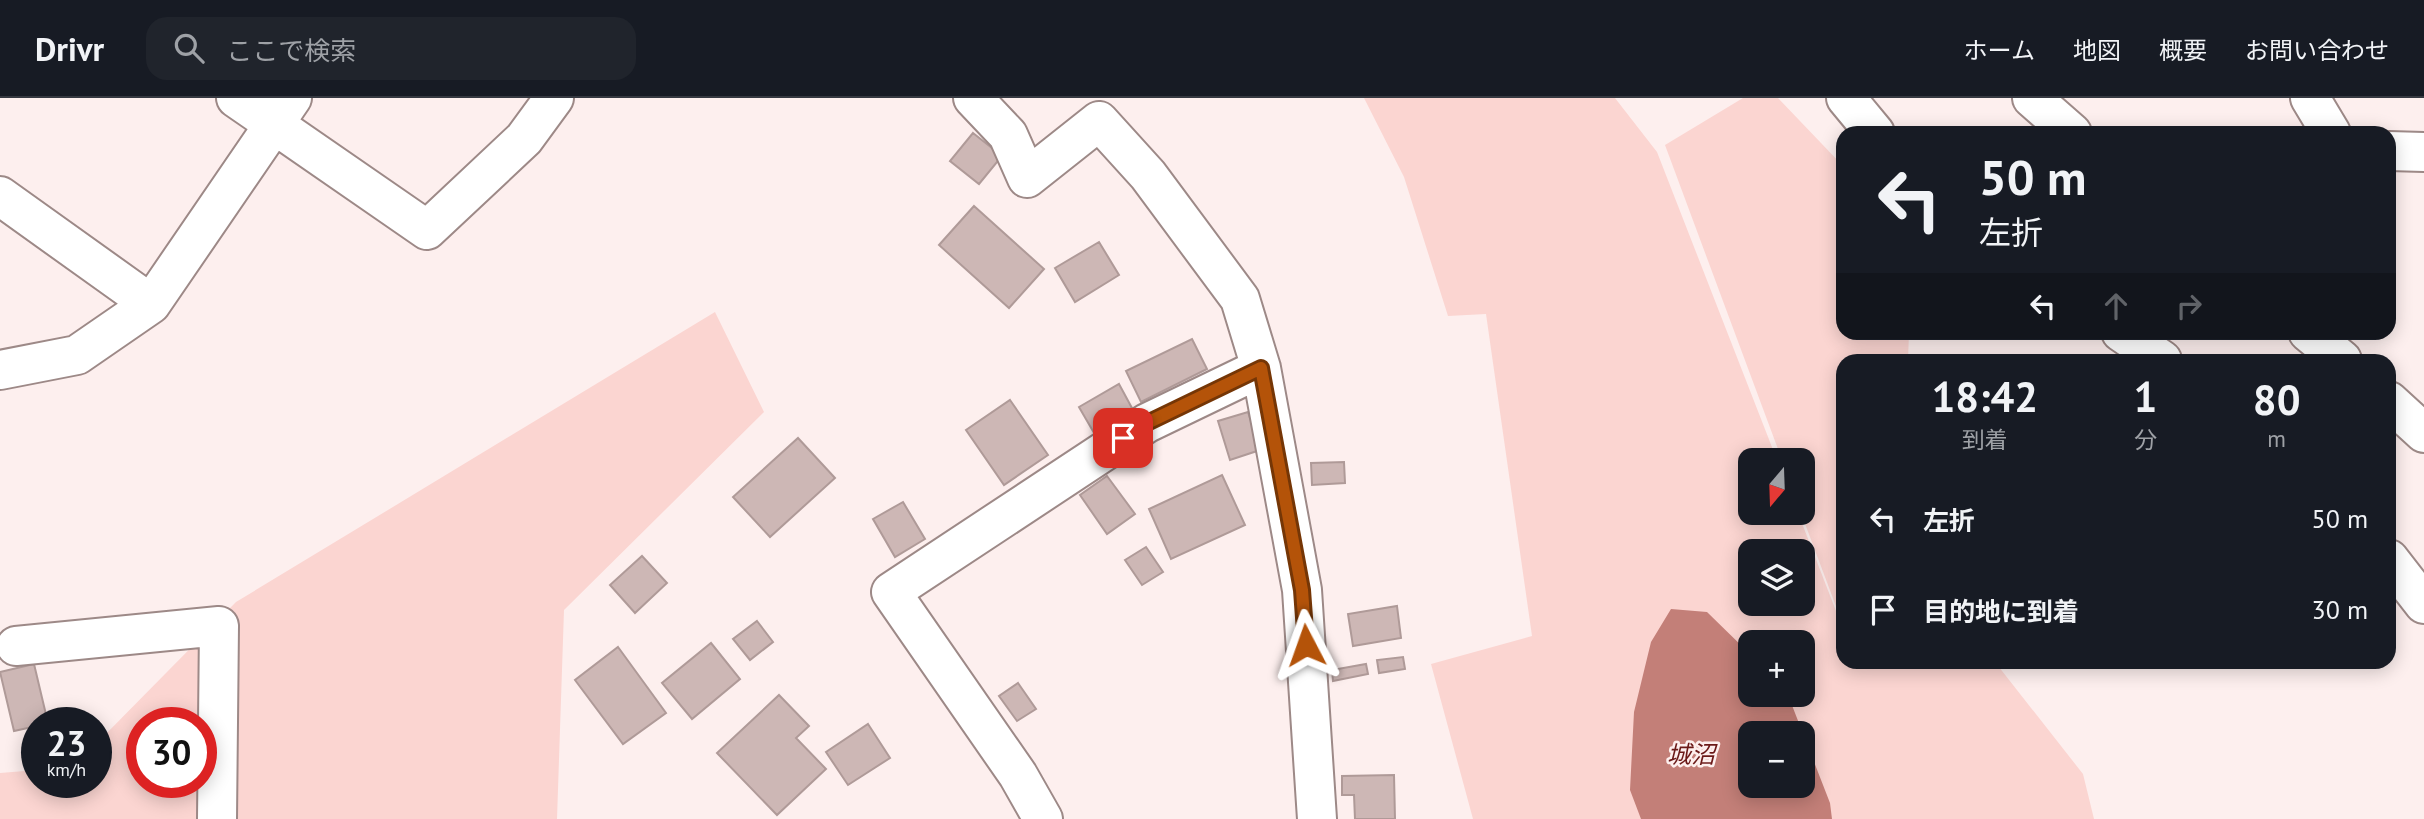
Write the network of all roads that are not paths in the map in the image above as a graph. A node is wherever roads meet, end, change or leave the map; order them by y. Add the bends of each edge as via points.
1 (236, 98) edge
2 (554, 98) edge
3 (973, 98) edge
4 (1846, 98) edge
5 (2032, 98) edge
6 (2310, 98) edge
7 (283, 112) edge
8 (1869, 126) edge
9 (2064, 126) edge
10 (2327, 126) edge
11 (2396, 151) edge
12 (2424, 152) edge
13 (0, 196) edge
14 (151, 304) junction
15 (2133, 340) edge
16 (2318, 340) edge
17 (2153, 354) edge
18 (2335, 354) edge
19 (1261, 368) junction
20 (0, 370) edge
21 (2396, 568) edge
22 (2424, 604) edge
23 (16, 646) dead end
24 (218, 819) edge
25 (1042, 819) edge
26 (1317, 819) edge

1 - 7 street
2 - 7 street via 524,139 427,230
3 - 19 street via 1008,135 1027,178 1099,121 1147,175 1240,299
4 - 8 street
5 - 9 street
6 - 10 street
7 - 14 street
11 - 12 street
13 - 14 street
14 - 20 street via 77,355
15 - 17 street
16 - 18 street
19 - 25 street via 1147,423 891,592 1018,775
19 - 26 street via 1302,590
21 - 22 street
23 - 24 street via 219,626

